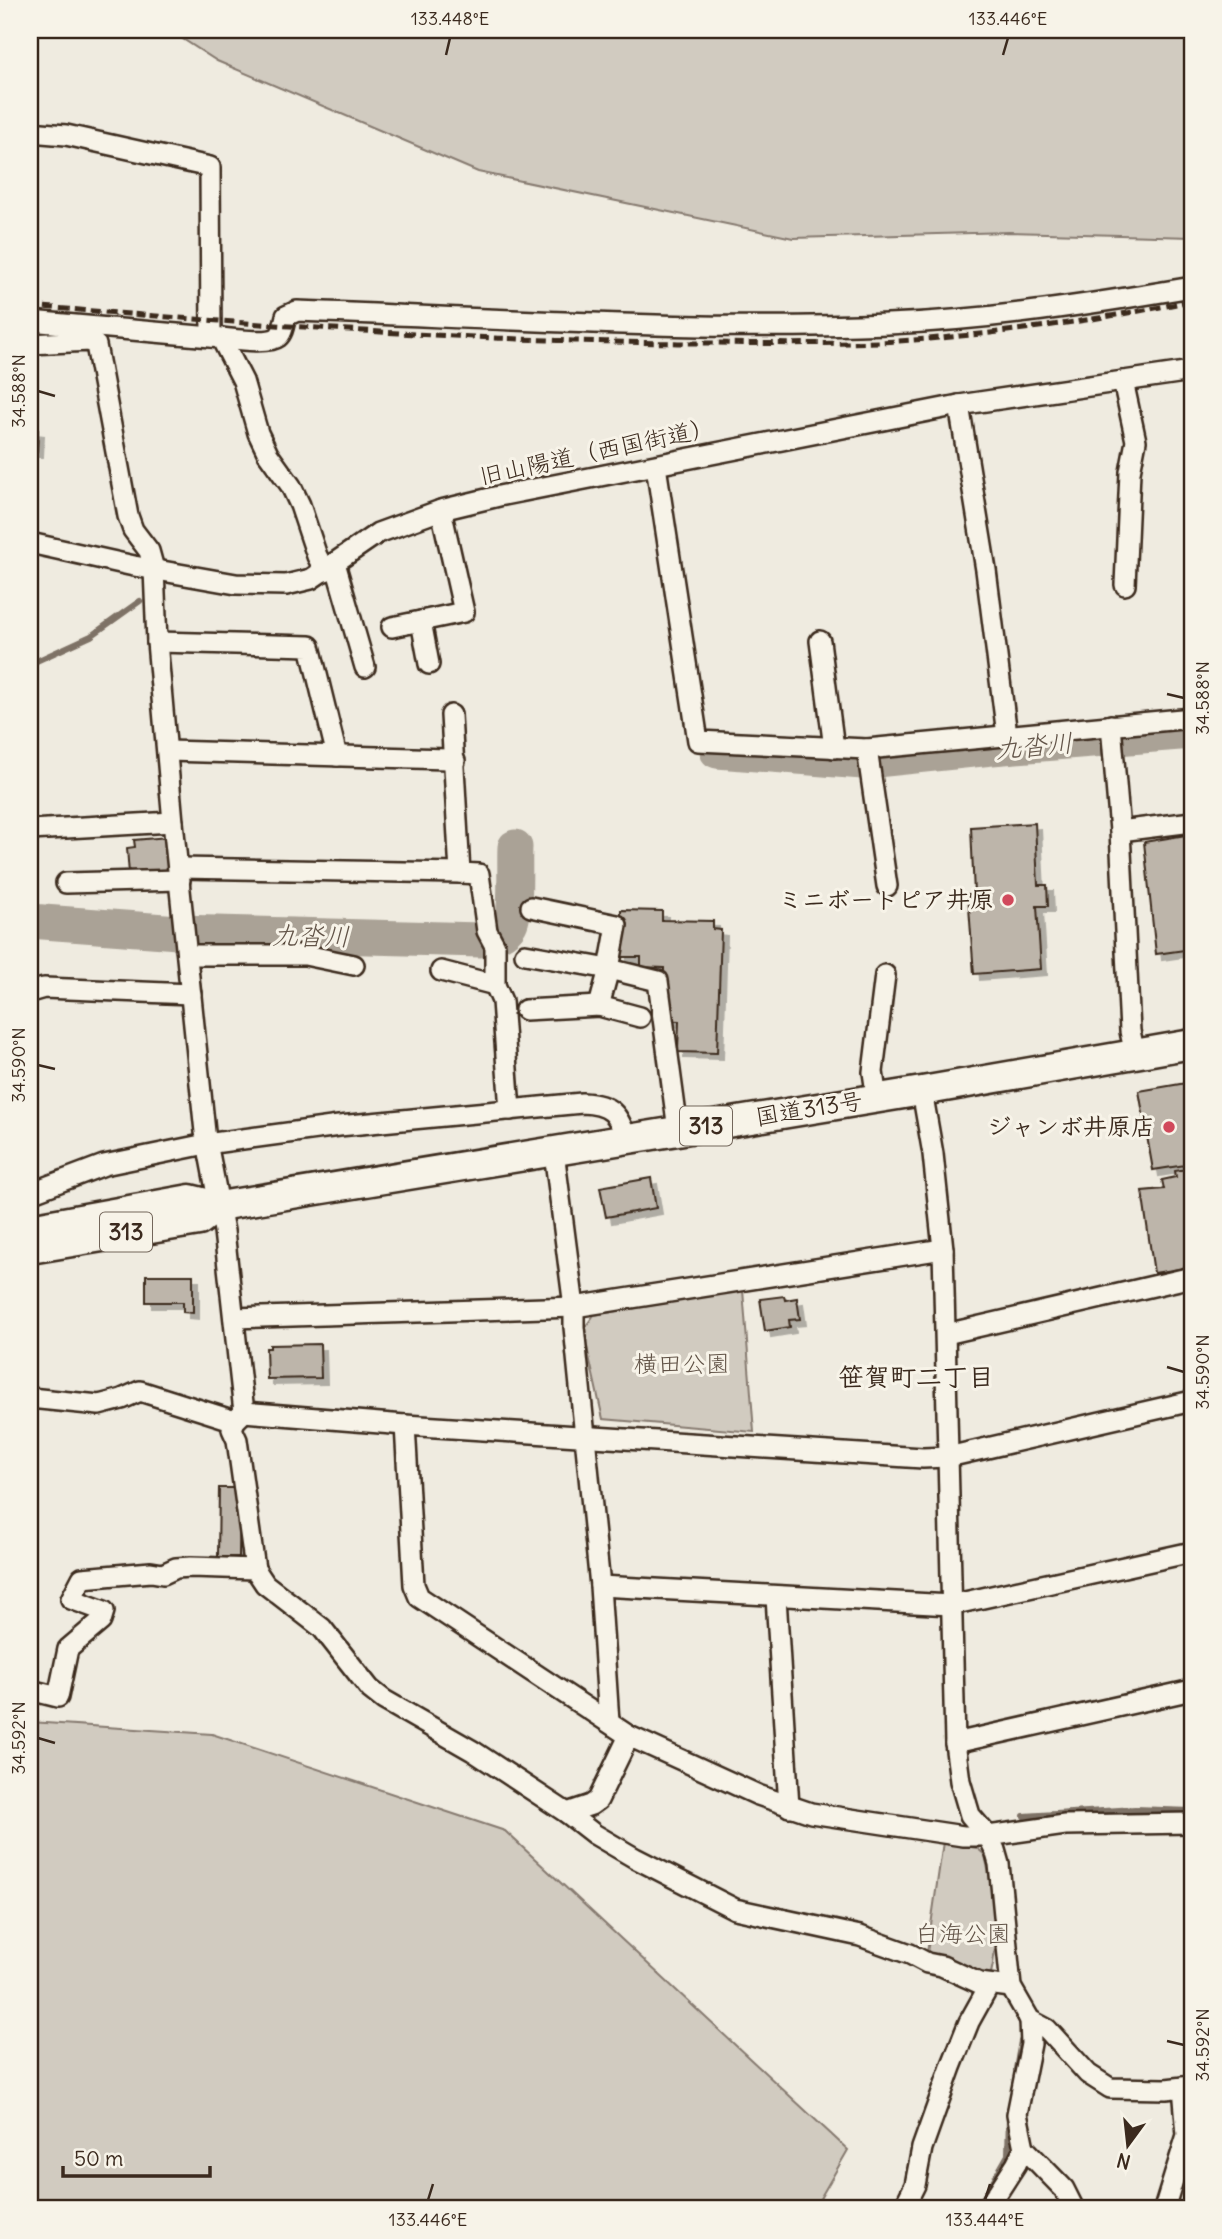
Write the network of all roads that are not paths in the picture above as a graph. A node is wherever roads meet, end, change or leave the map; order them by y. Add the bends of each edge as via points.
1 (30, 132) edge
2 (1192, 287) edge
3 (30, 321) edge
4 (216, 337) junction
5 (30, 344) edge
6 (1192, 370) edge
7 (1123, 381) junction
8 (959, 405) junction
9 (656, 466) junction
10 (441, 510) junction
11 (30, 543) edge
12 (330, 567) junction
13 (154, 569) junction
14 (1125, 585) dead end
15 (421, 621) junction
16 (392, 627) dead end
17 (820, 641) dead end
18 (157, 642) junction
19 (429, 664) dead end
20 (365, 667) dead end
21 (451, 715) dead end
22 (1192, 718) edge
23 (1007, 735) junction
24 (1112, 735) junction
25 (835, 748) junction
26 (867, 749) junction
27 (168, 751) junction
28 (337, 756) junction
29 (455, 761) junction
30 (1192, 821) edge
31 (173, 822) junction
32 (30, 830) edge
33 (1120, 831) junction
34 (460, 873) junction
35 (179, 874) junction
36 (66, 883) dead end
37 (887, 886) dead end
38 (531, 907) dead end
39 (186, 939) junction
40 (525, 954) dead end
41 (354, 965) dead end
42 (609, 969) junction
43 (442, 971) dead end
44 (885, 975) dead end
45 (495, 985) junction
46 (30, 992) edge
47 (191, 994) junction
48 (599, 1006) junction
49 (525, 1010) dead end
50 (640, 1017) dead end
51 (1192, 1044) edge
52 (1135, 1055) junction
53 (922, 1091) junction
54 (877, 1099) junction
55 (510, 1110) junction
56 (678, 1130) junction
57 (627, 1140) junction
58 (206, 1144) junction
59 (554, 1152) junction
60 (30, 1193) edge
61 (219, 1206) junction
62 (30, 1228) edge
63 (30, 1249) edge
64 (943, 1249) junction
65 (1192, 1277) edge
66 (574, 1307) junction
67 (234, 1318) junction
68 (946, 1334) junction
69 (30, 1398) edge
70 (1192, 1401) edge
71 (240, 1416) junction
72 (405, 1425) junction
73 (585, 1435) junction
74 (948, 1457) junction
75 (1192, 1552) edge
76 (255, 1569) junction
77 (600, 1586) junction
78 (776, 1597) junction
79 (951, 1605) junction
80 (30, 1690) edge
81 (1192, 1690) edge
82 (609, 1722) junction
83 (629, 1736) junction
84 (955, 1743) junction
85 (789, 1807) junction
86 (568, 1813) junction
87 (1192, 1823) edge
88 (988, 1836) junction
89 (989, 1986) junction
90 (1011, 1987) junction
91 (1030, 2020) junction
92 (1188, 2087) edge
93 (1024, 2148) junction
94 (903, 2209) edge
95 (987, 2209) edge
96 (1074, 2209) edge
97 (1164, 2209) edge

1 - 4 street via 65,135 210,167
2 - 4 street via 995,316 890,324 668,325 297,311 286,316 282,332 268,341
3 - 4 street
4 - 12 street via 243,381 258,433 300,505 317,556
5 - 13 street via 90,341 96,345 128,516
6 - 7 street, 旧山陽道（西国街道）
7 - 8 street, 旧山陽道（西国街道）
7 - 14 street via 1136,441 1130,472
8 - 9 street, 旧山陽道（西国街道）
8 - 23 street
9 - 10 street, 旧山陽道（西国街道）
9 - 25 street via 698,741
10 - 12 street, 旧山陽道（西国街道） via 378,533
10 - 15 street via 464,612
11 - 13 street, 旧山陽道（西国街道）
12 - 13 street, 旧山陽道（西国街道） via 300,582 262,585
12 - 20 street
13 - 18 street
15 - 16 street
15 - 19 street
17 - 25 street
18 - 27 street
18 - 28 street via 310,646
21 - 29 street
22 - 24 street
23 - 24 street
23 - 26 street
24 - 33 street
25 - 26 street
26 - 37 street
27 - 28 street
27 - 31 street
28 - 29 street
29 - 34 street
30 - 33 street
31 - 32 street
31 - 35 street
33 - 52 street
34 - 35 street
34 - 45 street via 480,874
35 - 36 street
35 - 39 street
38 - 42 street via 617,925
39 - 41 street
39 - 47 street
40 - 42 street
42 - 48 street
42 - 56 street via 658,981
43 - 45 street
44 - 54 street via 873,1072
45 - 55 street via 502,1001
46 - 47 street via 44,988
47 - 58 street
48 - 49 street
48 - 50 street
51 - 52 highway, 国道313号 / 313
52 - 53 highway, 国道313号 / 313
53 - 54 highway, 国道313号 / 313
53 - 64 street
54 - 56 highway, 国道313号 / 313
55 - 57 street via 591,1104 614,1112
55 - 58 street
56 - 57 highway, 国道313号 / 313
57 - 59 highway, 国道313号 / 313
58 - 60 street via 104,1165
58 - 61 street
59 - 61 highway, 国道313号 / 313
59 - 66 street
61 - 62 highway, 国道313号 / 313 via 190,1199
61 - 63 highway, 国道313号 / 313 via 199,1221
61 - 67 street
64 - 66 street
64 - 68 street
65 - 68 street
66 - 67 street
66 - 73 street
67 - 71 street
68 - 74 street
69 - 71 street via 99,1405 140,1391
70 - 74 street
71 - 72 street
71 - 76 street via 232,1429
72 - 73 street
72 - 82 street via 414,1585 419,1597
73 - 74 street
73 - 77 street
74 - 79 street
75 - 79 street
76 - 80 street via 191,1567 163,1574 82,1578 71,1600 104,1611 101,1620 68,1649 58,1697
76 - 86 street via 265,1584 322,1628 384,1700
77 - 78 street
77 - 82 street
78 - 79 street
78 - 85 street
79 - 84 street
81 - 84 street
82 - 83 street
83 - 85 street
83 - 86 street via 598,1800
84 - 88 street via 970,1815
85 - 88 street via 949,1835
86 - 89 street via 635,1858 735,1909 860,1936
87 - 88 street via 1065,1825
88 - 90 street via 999,1864
89 - 90 street
89 - 94 street via 951,2067 922,2148 915,2185
90 - 91 street
91 - 92 street via 1047,2029 1088,2074 1110,2088
91 - 93 street via 1031,2044 1017,2114
92 - 97 street via 1187,2135
93 - 95 street
93 - 96 street via 1064,2189

